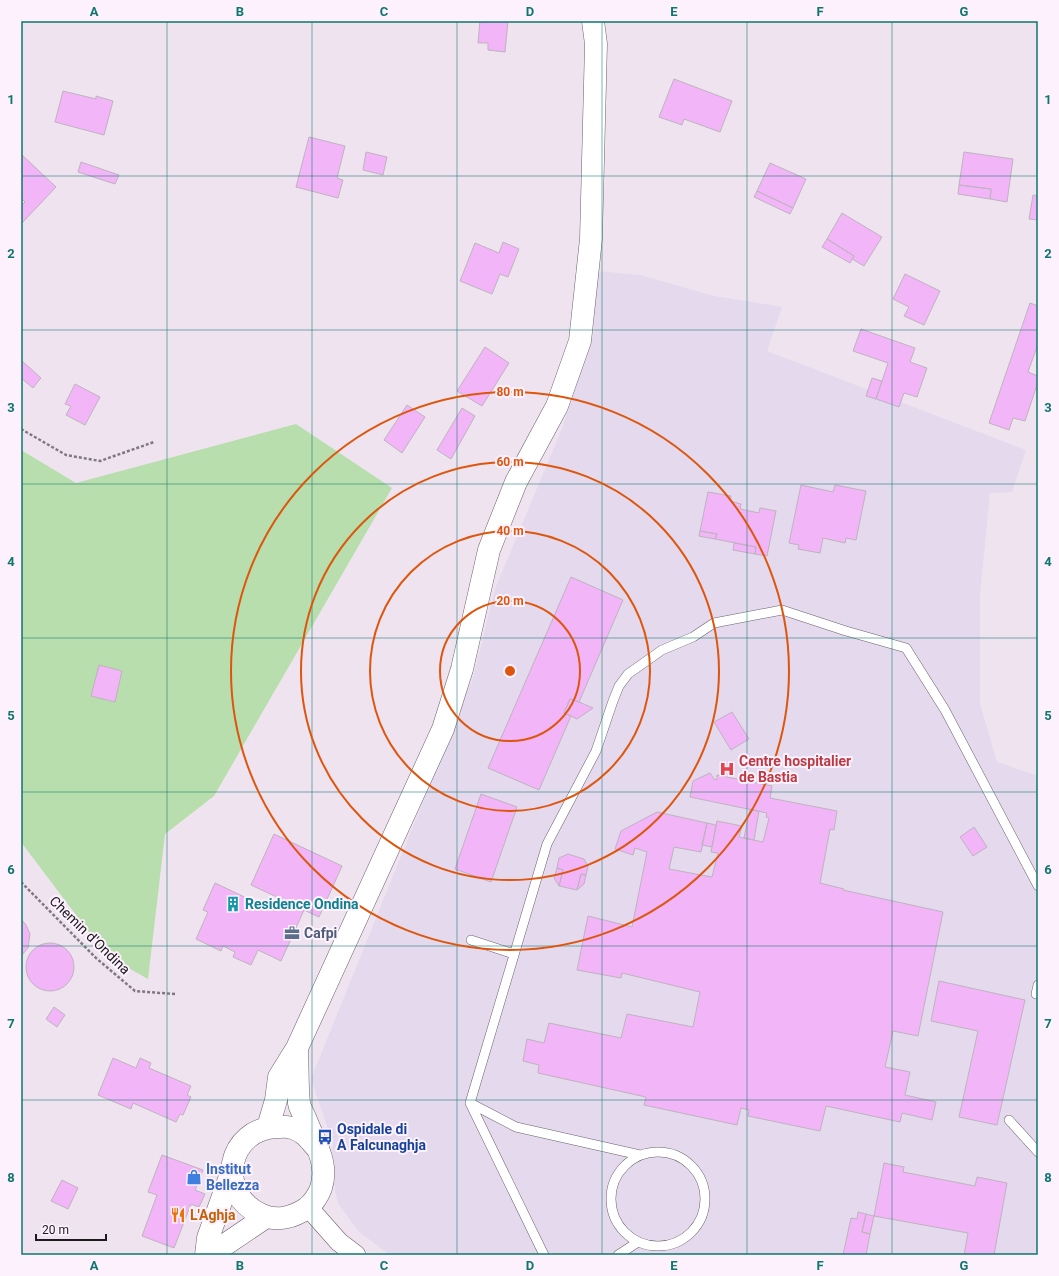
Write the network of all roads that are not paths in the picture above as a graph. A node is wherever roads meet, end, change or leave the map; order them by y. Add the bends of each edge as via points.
1 (593, 21) edge
2 (1038, 886) edge
3 (471, 940) dead end
4 (514, 954) junction
5 (297, 1048) junction
6 (470, 1102) junction
7 (1009, 1120) dead end
8 (268, 1127) junction
9 (317, 1148) junction
10 (1038, 1152) edge
11 (640, 1156) junction
12 (231, 1174) junction
13 (308, 1207) junction
14 (266, 1217) junction
15 (638, 1242) junction
16 (206, 1255) edge
17 (215, 1255) edge
18 (356, 1255) edge
19 (544, 1255) edge
20 (618, 1255) edge

1 - 5 main road via 596,44 591,239 580,341 557,406 516,482 489,550 462,669 443,729
2 - 4 lane via 945,710 906,648 782,610 714,623 693,637 662,650 628,674 619,686 596,751 548,844
3 - 4 lane
4 - 6 lane
5 - 8 main road via 279,1077 276,1100
5 - 9 main road via 300,1104
6 - 11 lane via 516,1127
6 - 19 lane
7 - 10 lane
8 - 9 main road via 287,1126 304,1134
8 - 12 main road via 241,1143 234,1158
9 - 13 main road via 323,1163 324,1179 319,1194
11 - 15 lane via 625,1166 614,1181 611,1198 614,1216 623,1231
11 - 15 lane via 656,1152 667,1153 687,1162 699,1174 705,1204 701,1219 693,1231 681,1241 667,1246 652,1246
12 - 14 main road via 234,1188 242,1201 252,1211
12 - 16 main road via 208,1238
13 - 14 main road via 296,1215 281,1219
13 - 18 street via 340,1242
14 - 17 main road via 223,1246
15 - 20 lane

